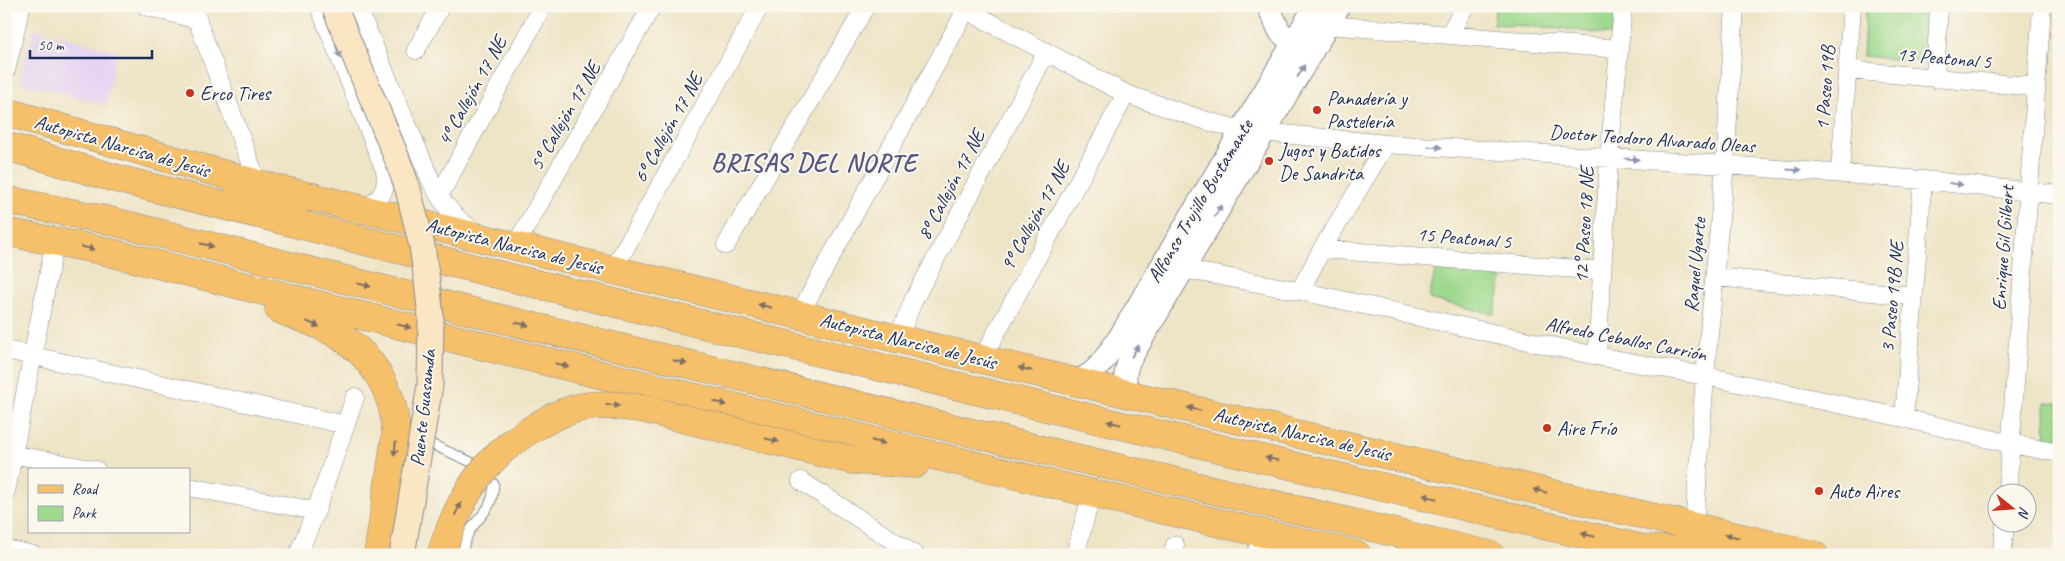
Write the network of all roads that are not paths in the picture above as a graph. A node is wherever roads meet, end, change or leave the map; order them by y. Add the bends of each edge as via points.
1 (21, 6) edge
2 (146, 6) edge
3 (319, 6) edge
4 (334, 6) edge
5 (346, 6) edge
6 (357, 6) edge
7 (441, 6) edge
8 (543, 6) edge
9 (652, 6) edge
10 (760, 6) edge
11 (866, 6) edge
12 (1268, 6) edge
13 (1464, 6) edge
14 (1622, 6) edge
15 (1735, 6) edge
16 (1852, 6) edge
17 (1939, 6) edge
18 (2042, 6) edge
19 (963, 8) edge
20 (1319, 12) edge
21 (195, 13) edge
22 (1449, 35) junction
23 (1293, 44) junction
24 (1619, 49) junction
25 (416, 50) dead end
26 (1046, 53) junction
27 (6, 70) edge
28 (1848, 70) junction
29 (1935, 79) junction
30 (2036, 87) junction
31 (1126, 94) junction
32 (6, 112) edge
33 (1242, 130) junction
34 (1265, 133) junction
35 (1386, 144) junction
36 (6, 146) edge
37 (1609, 158) junction
38 (1725, 165) junction
39 (1840, 173) junction
40 (1923, 180) junction
41 (258, 184) junction
42 (2028, 192) junction
43 (2059, 195) edge
44 (439, 196) junction
45 (314, 197) junction
46 (6, 200) edge
47 (207, 202) junction
48 (362, 208) junction
49 (6, 232) edge
50 (484, 238) junction
51 (55, 241) junction
52 (726, 245) dead end
53 (515, 246) junction
54 (1322, 249) junction
55 (1184, 269) junction
56 (613, 270) junction
57 (1602, 271) junction
58 (204, 276) junction
59 (1716, 277) junction
60 (1300, 291) junction
61 (1913, 296) junction
62 (799, 315) junction
63 (894, 338) junction
64 (6, 350) edge
65 (34, 356) junction
66 (1597, 356) junction
67 (982, 359) junction
68 (1705, 376) junction
69 (1072, 381) junction
70 (1132, 395) junction
71 (355, 397) dead end
72 (1904, 418) junction
73 (346, 425) junction
74 (431, 444) junction
75 (2011, 444) junction
76 (10, 453) edge
77 (2059, 453) edge
78 (86, 468) edge
79 (987, 468) junction
80 (801, 482) dead end
81 (2008, 484) edge
82 (190, 487) edge
83 (6, 491) edge
84 (1092, 493) junction
85 (316, 511) junction
86 (1694, 528) junction
87 (2004, 534) edge
88 (1259, 543) edge
89 (1641, 548) junction
90 (6, 549) edge
91 (34, 555) edge
92 (298, 555) edge
93 (378, 555) edge
94 (402, 555) edge
95 (412, 555) edge
96 (441, 555) edge
97 (461, 555) edge
98 (915, 555) edge
99 (1075, 555) edge
100 (1357, 555) edge
101 (1490, 555) edge
102 (1670, 555) edge
103 (1732, 555) edge
104 (1814, 555) edge
105 (2002, 555) edge

1 - 27 street
2 - 21 street
3 -> 48 street via 386,173 380,199
4 - 94 main road, Puente Guasamda, bridge via 408,190 427,281 431,318 430,385
5 - 74 main road, Puente Guasamda via 415,178 432,242 441,308 442,348
6 - 44 street
7 - 25 street
8 - 44 street, 4º Callejón 17 NE
9 - 53 street, 5º Callejón 17 NE
10 - 56 street, 6º Callejón 17 NE
11 - 52 street
12 - 23 street via 1280,32
13 - 22 street
14 - 24 street, 12° Paseo 18 NE
15 - 38 street, Raquel Ugarte
16 - 28 street, 1 Paseo 19B
17 - 29 street
18 - 30 street, Enrique Gil Gilbert
19 - 26 street, Doctor Teodoro Alvarado Oleas
19 - 62 street
20 - 22 street
20 - 23 street, Alfonso Trujillo Bustamante
34 -> 20 street, Alfonso Trujillo Bustamante
21 - 41 street
22 - 24 street
23 - 33 street, Alfonso Trujillo Bustamante
24 - 37 street, 12° Paseo 18 NE
26 - 31 street, Doctor Teodoro Alvarado Oleas
26 - 63 street, 8º Callejón 17 NE
28 - 29 street, 13 Peatonal 5
28 - 39 street, 1 Paseo 19B
29 - 30 street, 13 Peatonal 5
30 - 42 street, Enrique Gil Gilbert
31 - 33 street, Doctor Teodoro Alvarado Oleas
31 - 67 street, 9º Callejón 17 NE
32 - 41 main road, Autopista Narcisa de Jesús
33 - 34 street, Doctor Teodoro Alvarado Oleas
33 - 69 street, Alfonso Trujillo Bustamante via 1119,338 1095,370 1081,380
34 - 35 street, Doctor Teodoro Alvarado Oleas
55 -> 34 street, Alfonso Trujillo Bustamante
35 -> 37 street, Doctor Teodoro Alvarado Oleas
35 - 54 street
36 - 47 main road, Autopista Narcisa de Jesús
37 -> 38 street, Doctor Teodoro Alvarado Oleas
37 - 57 street, 12° Paseo 18 NE
38 -> 39 street, Doctor Teodoro Alvarado Oleas
38 - 59 street, Raquel Ugarte
39 - 40 street, Doctor Teodoro Alvarado Oleas
40 -> 42 street, Doctor Teodoro Alvarado Oleas
40 - 61 street, 3 Paseo 19B NE
41 - 45 main road, Autopista Narcisa de Jesús
42 - 43 street, Doctor Teodoro Alvarado Oleas
42 - 75 street, Enrique Gil Gilbert
44 - 50 street via 459,222
45 - 47 main road
45 - 48 main road, Autopista Narcisa de Jesús
46 -> 101 main road via 108,220 536,327
89 -> 47 main road, Autopista Narcisa de Jesús via 1045,407
48 - 50 main road, Autopista Narcisa de Jesús
49 - 51 main road
50 - 53 main road, Autopista Narcisa de Jesús
51 -> 58 main road
51 - 65 street
53 - 56 main road, Autopista Narcisa de Jesús
54 - 57 street, 15 Peatonal 5
54 - 60 street
55 - 60 street, Alfredo Ceballos Carrión
70 -> 55 street, Alfonso Trujillo Bustamante via 1124,381 1124,373
62 -> 56 main road, Autopista Narcisa de Jesús
57 - 66 street, 12° Paseo 18 NE
58 -> 79 main road
58 -> 93 main road via 335,333 373,365 387,391 396,419 395,451
59 - 61 street
59 - 68 street, Raquel Ugarte
60 - 66 street, Alfredo Ceballos Carrión
61 - 72 street, 3 Paseo 19B NE
62 - 63 main road, Autopista Narcisa de Jesús
63 - 67 main road, Autopista Narcisa de Jesús
64 - 65 street
65 - 73 street
65 - 76 street
66 - 68 street, Alfredo Ceballos Carrión
69 -> 67 main road, Autopista Narcisa de Jesús
68 - 72 street, Alfredo Ceballos Carrión
68 - 86 street, Raquel Ugarte
69 - 70 main road, Autopista Narcisa de Jesús
86 -> 70 main road, Autopista Narcisa de Jesús
71 - 73 street
72 - 75 street, Alfredo Ceballos Carrión
73 - 85 street
74 - 95 main road, Puente Guasamda
74 - 97 lane via 471,462 494,484 493,498 486,513 470,530
75 - 77 street, Alfredo Ceballos Carrión
75 - 81 street, Enrique Gil Gilbert
76 - 78 street
76 - 83 street
79 - 84 main road
96 -> 79 main road, bridge via 458,508 484,468 526,432 576,408 616,405 644,410 852,460
80 - 98 street
82 - 85 street
84 - 88 main road
84 - 99 street
85 - 92 street
104 -> 86 main road, Autopista Narcisa de Jesús
87 - 105 street
88 - 100 main road
89 - 102 main road, Autopista Narcisa de Jesús
89 - 103 main road
90 - 91 street

